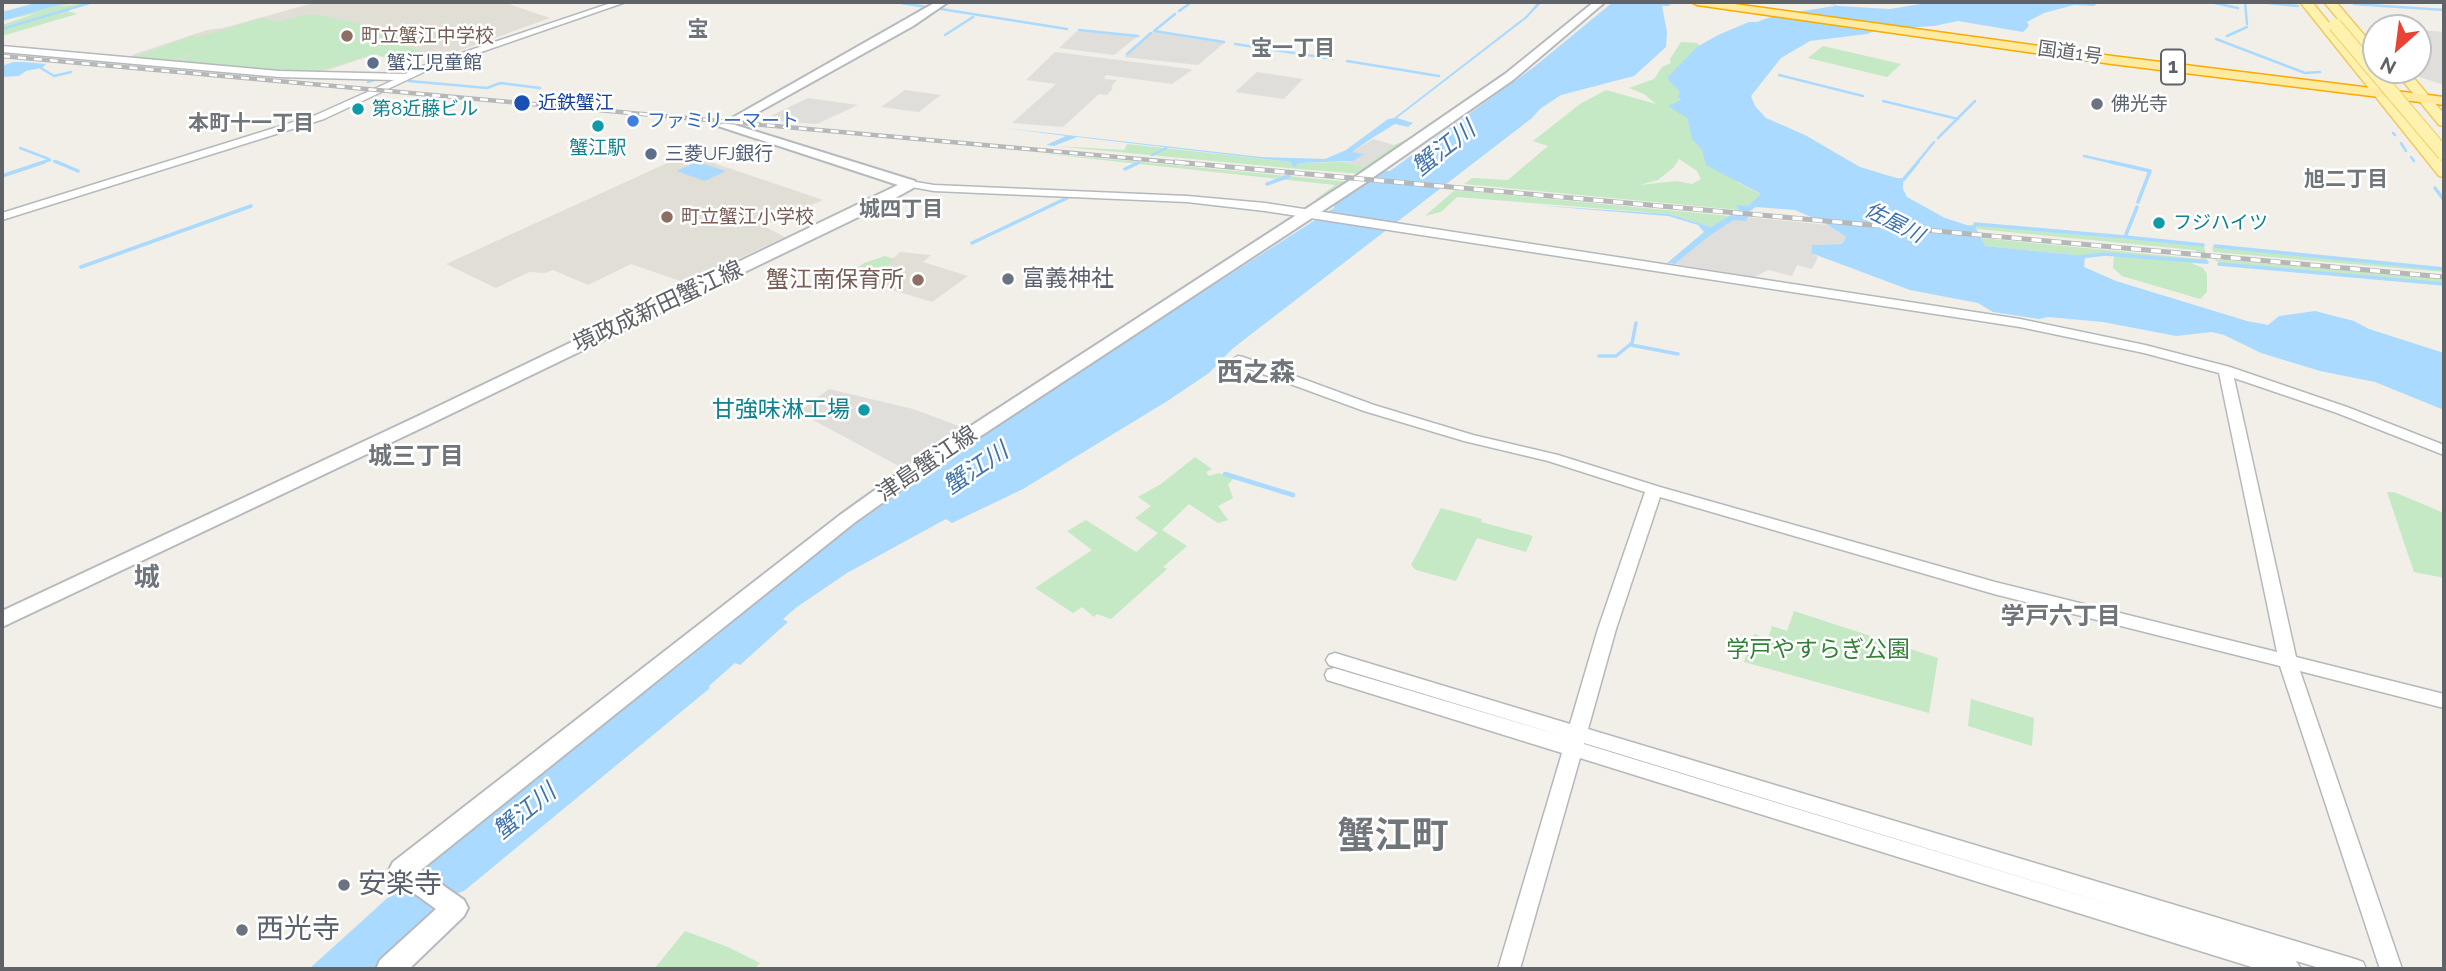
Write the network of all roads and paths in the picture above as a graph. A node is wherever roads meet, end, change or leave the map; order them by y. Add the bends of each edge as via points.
1 (622, 2) edge
2 (943, 2) edge
3 (1600, 2) edge
4 (1696, 2) edge
5 (2305, 2) edge
6 (2316, 2) edge
7 (2330, 2) edge
8 (2341, 2) edge
9 (2362, 27) edge
10 (2362, 40) edge
11 (2, 49) edge
12 (406, 77) junction
13 (2399, 84) edge
14 (2412, 84) edge
15 (2380, 93) junction
16 (2424, 99) junction
17 (2444, 101) edge
18 (2444, 122) edge
19 (2444, 138) edge
20 (2444, 154) edge
21 (2444, 173) edge
22 (910, 184) junction
23 (1313, 214) junction
24 (2, 217) edge
25 (1237, 360) dead end
26 (2225, 370) junction
27 (2444, 450) edge
28 (1654, 490) junction
29 (2, 620) edge
30 (2288, 663) junction
31 (1334, 668) dead end
32 (2444, 701) edge
33 (1574, 741) junction
34 (390, 969) edge
35 (1508, 969) edge
36 (2291, 969) edge
37 (2355, 969) edge
38 (2391, 969) edge

1 - 12 street
2 - 22 main road via 724,126
3 - 23 main road, 津島蟹江線 via 1509,77
4 - 15 highway, 国道1号 / 1
5 - 15 main road
6 - 20 main road, bridge
7 - 10 main road
8 - 9 main road
11 - 12 street via 279,74
12 - 24 street via 320,117
13 - 19 main road
14 - 16 main road
15 - 16 highway, 国道1号 / 1
15 - 21 main road
16 - 17 highway, 国道1号 / 1
16 - 18 main road
22 - 23 street via 1187,199
22 - 29 main road, 境政成新田蟹江線
23 - 26 street via 2020,323
23 - 34 main road, 津島蟹江線 via 847,519 402,870 454,908
25 - 28 street via 1368,408
26 - 27 street
26 - 30 street
28 - 30 street via 1994,588
28 - 33 street
30 - 32 street
30 - 38 street
31 - 33 street
33 - 35 street
33 - 36 street
33 - 37 street

